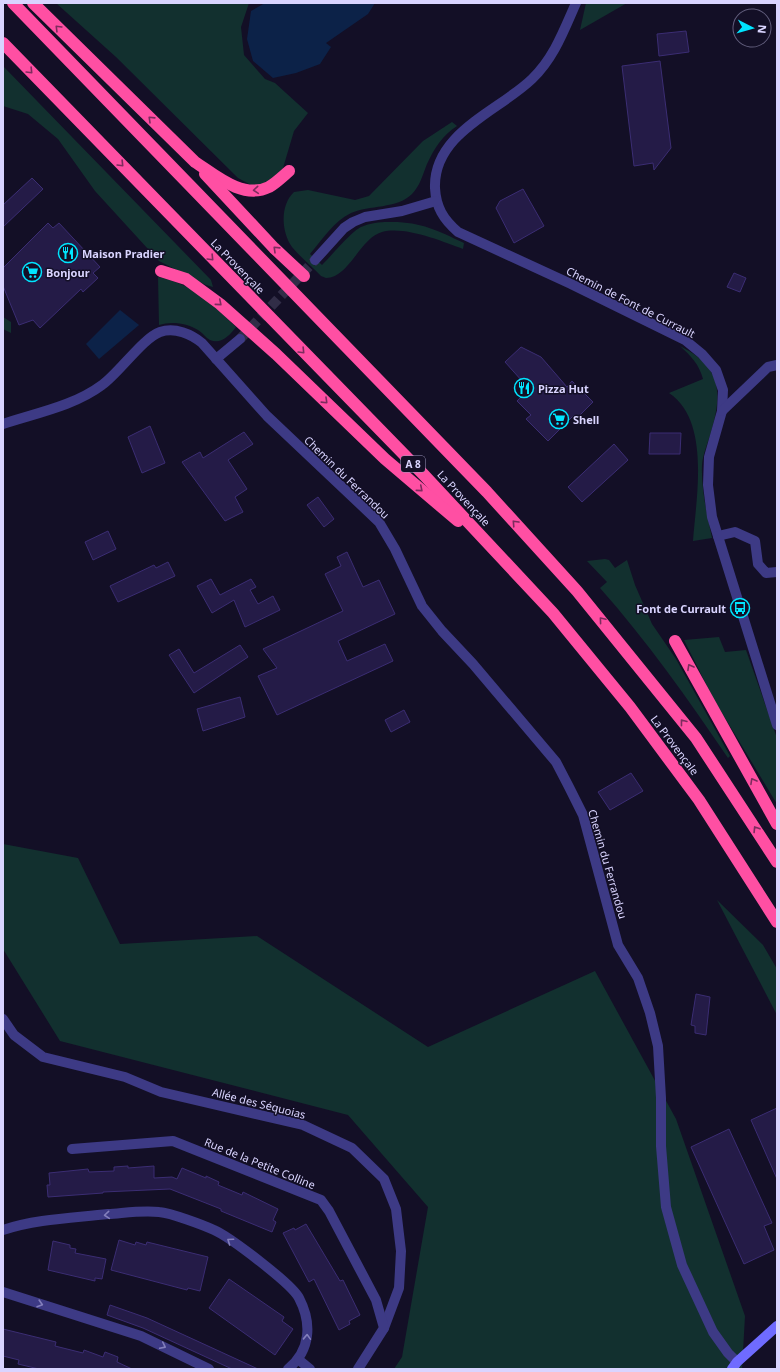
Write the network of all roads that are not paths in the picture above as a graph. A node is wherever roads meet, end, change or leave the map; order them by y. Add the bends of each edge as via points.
1 (13, 3) edge
2 (33, 3) edge
3 (576, 3) edge
4 (3, 43) edge
5 (195, 162) junction
6 (289, 172) dead end
7 (436, 201) junction
8 (316, 260) tunnel mouth
9 (161, 271) dead end
10 (304, 276) dead end
11 (240, 339) tunnel mouth
12 (216, 359) junction
13 (777, 365) edge
14 (722, 412) junction
15 (3, 424) edge
16 (718, 536) junction
17 (502, 558) junction
18 (777, 572) edge
19 (675, 640) dead end
20 (777, 725) edge
21 (777, 824) edge
22 (777, 862) edge
23 (777, 922) edge
24 (3, 1019) edge
25 (72, 1149) dead end
26 (3, 1230) edge
27 (3, 1292) edge
28 (777, 1326) edge
29 (384, 1328) junction
30 (299, 1360) junction
31 (735, 1365) edge
32 (210, 1369) edge
33 (288, 1369) edge
34 (310, 1369) edge
35 (358, 1369) edge

22 -> 1 highway, La Provençale via 696,738 577,591 487,492
5 -> 2 highway
3 - 7 street, Chemin de Font de Currault via 554,51 532,79 457,136 446,149 435,180
4 -> 17 highway, La Provençale / A 8
6 -> 5 highway via 268,188 253,191 222,180
10 -> 5 highway via 274,248
7 - 8 street via 353,222 344,228
7 - 14 street, Chemin de Font de Currault via 440,213 458,232 685,340 716,370 723,390
9 -> 17 highway via 186,280 220,304 385,459
11 - 12 street
12 - 15 street, Chemin du Ferrandou via 195,338 180,332 164,331 153,335 115,374 88,395
12 - 31 street, Chemin du Ferrandou via 267,416 379,522 422,606 556,762 569,787 583,815 618,945 638,978 650,1012 658,1046 666,1207 682,1265 713,1332
13 - 14 street via 768,367
14 - 16 street, Chemin de Font de Currault via 709,457 708,485 712,517
16 - 18 street via 735,532 755,541 758,564 766,573
16 - 20 street, Chemin de Font de Currault
17 - 23 highway, La Provençale / A 8 via 554,613 657,742 699,800
21 -> 19 highway
24 - 29 street, Allée des Séquoias via 14,1035 43,1057 125,1078 161,1092 303,1125 352,1148 384,1179 396,1208 401,1251 399,1288
25 - 29 street, Rue de la Petite Colline via 174,1141 321,1200 376,1300
30 -> 26 street via 307,1344 307,1321 299,1297 272,1270 215,1230 160,1212 68,1218
27 -> 32 street via 142,1336
28 - 31 main road
29 - 35 street
30 - 33 street
30 - 34 street

